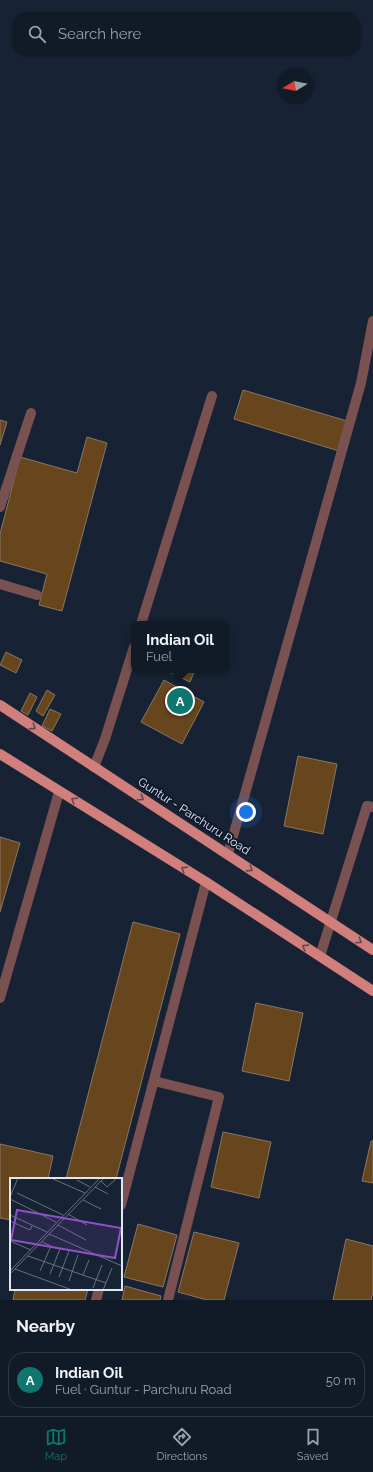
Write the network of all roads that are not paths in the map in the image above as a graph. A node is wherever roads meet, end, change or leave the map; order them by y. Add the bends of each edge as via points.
1 (373, 321) edge
2 (212, 396) dead end
3 (31, 413) dead end
4 (0, 507) edge
5 (0, 584) edge
6 (37, 594) dead end
7 (142, 621) edge
8 (131, 657) edge
9 (0, 705) edge
10 (0, 754) edge
11 (94, 768) junction
12 (59, 792) junction
13 (373, 808) edge
14 (228, 854) junction
15 (206, 882) junction
16 (331, 922) junction
17 (373, 950) edge
18 (320, 956) junction
19 (373, 991) edge
20 (0, 998) edge
21 (154, 1081) junction
22 (122, 1201) edge
23 (99, 1290) edge
24 (96, 1300) edge
25 (168, 1300) edge

1 - 14 street via 361,383
2 - 7 street
3 - 4 street
5 - 6 street
8 - 11 street
9 -> 11 main road, Guntur - Parchuru Road
10 - 12 main road
11 -> 14 main road, Guntur - Parchuru Road
15 -> 12 main road
12 - 20 street
13 - 16 street via 368,806
14 -> 16 main road, Guntur - Parchuru Road
18 -> 15 main road
15 - 21 street
16 -> 17 main road, Guntur - Parchuru Road
16 - 18 street
18 - 19 main road
21 - 22 street
21 - 25 street via 219,1097
23 - 24 street

